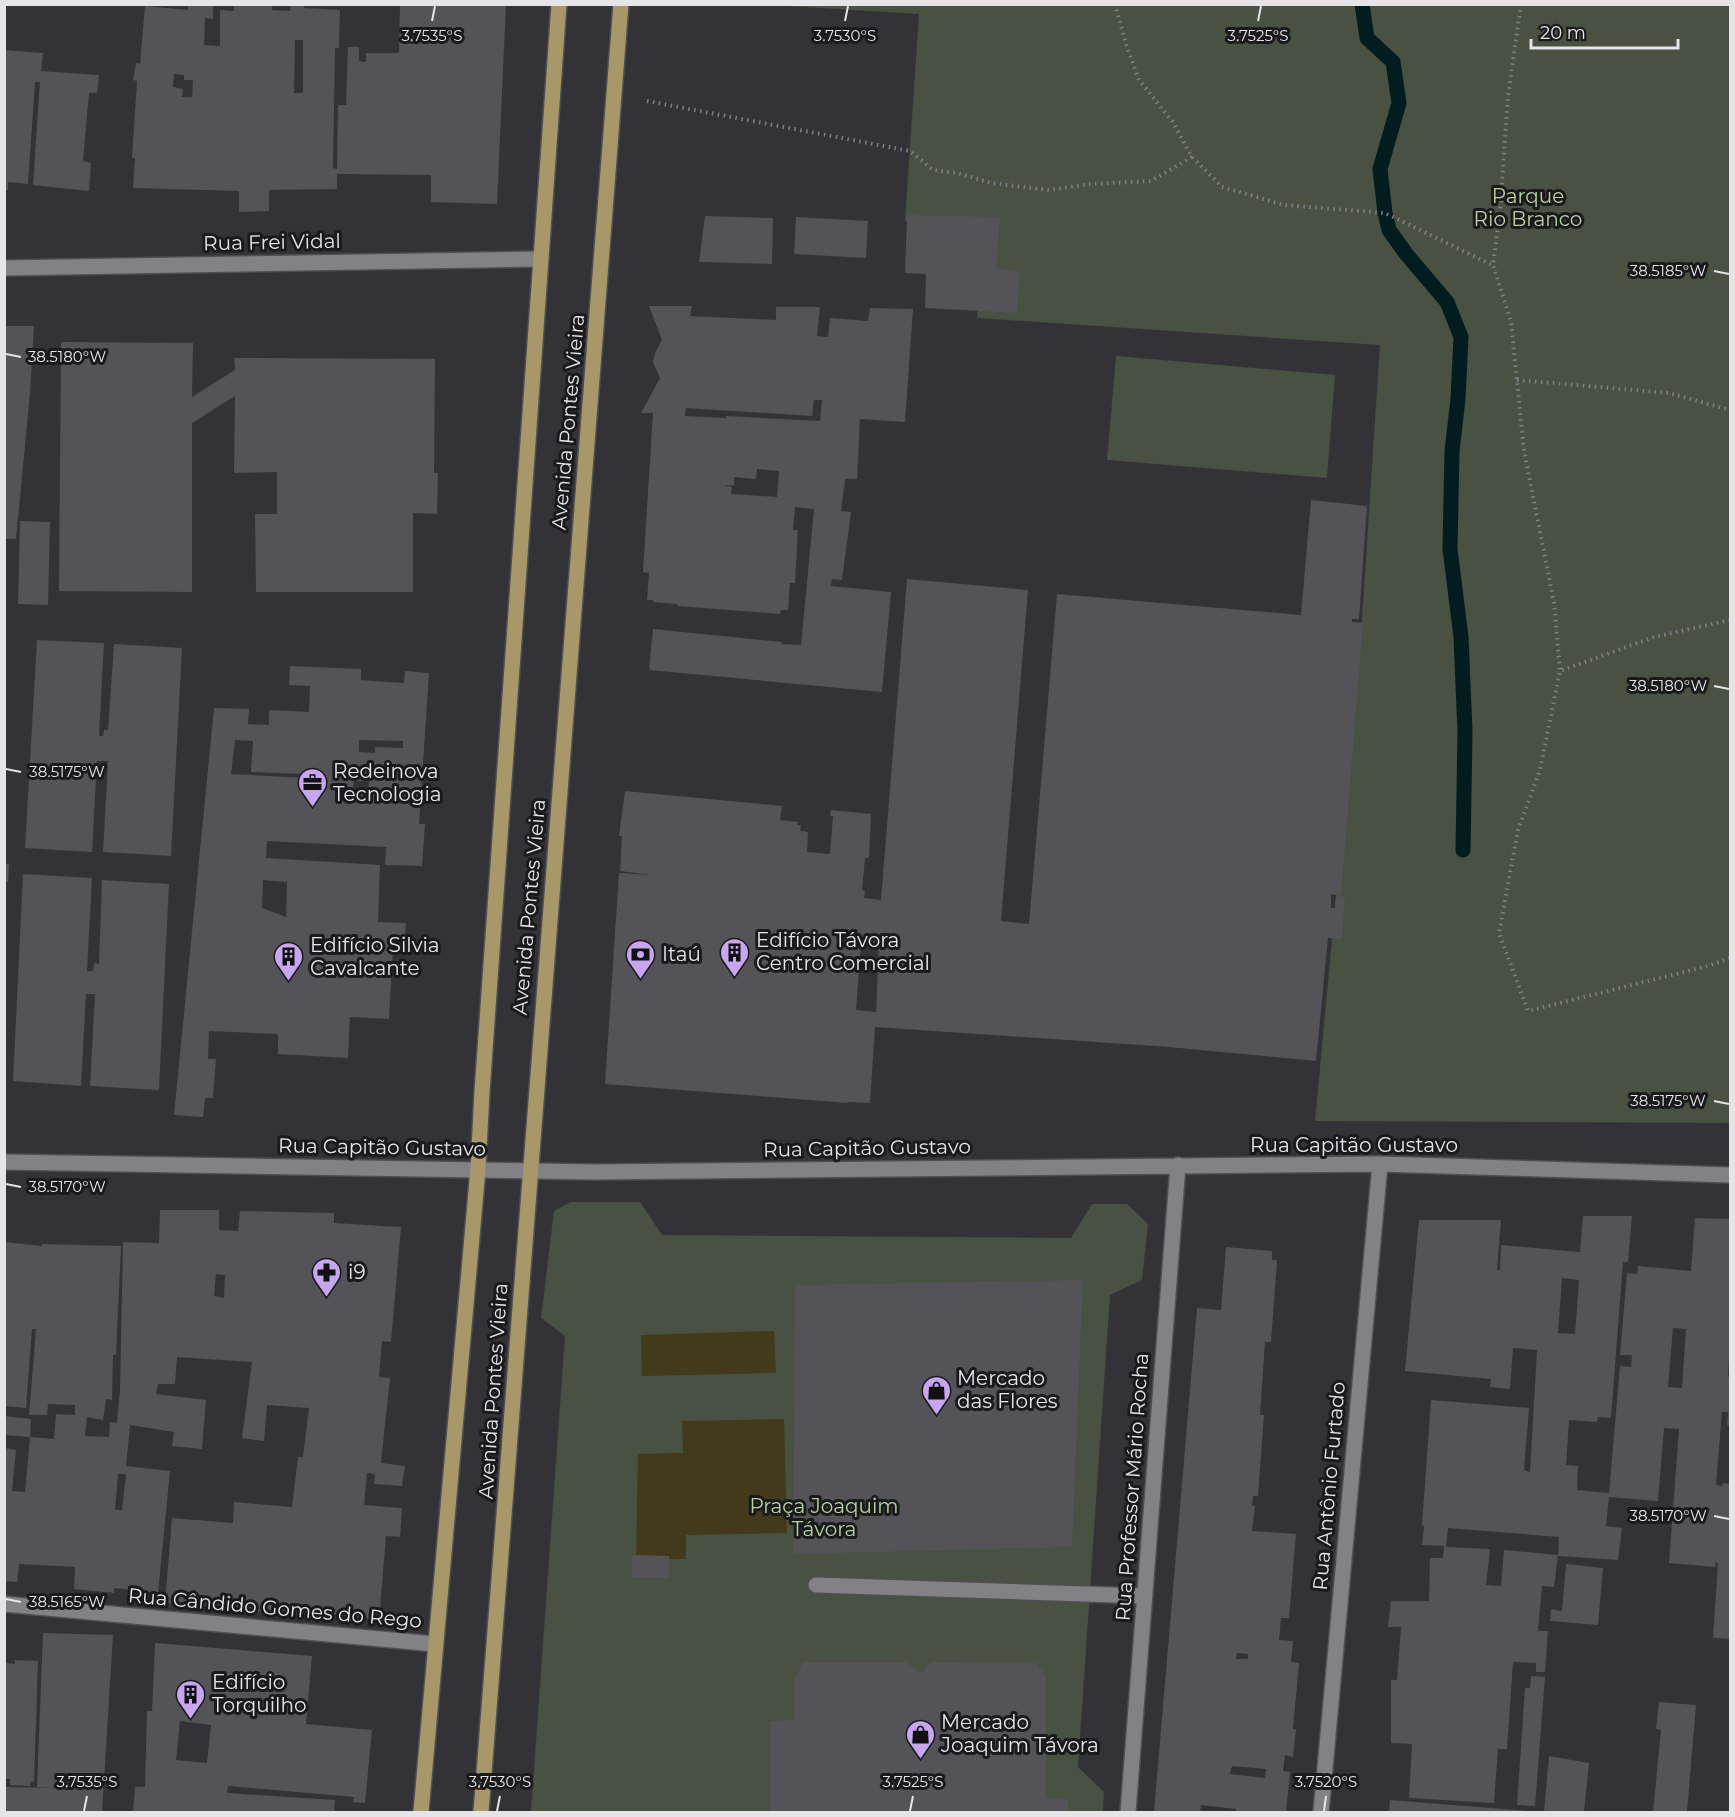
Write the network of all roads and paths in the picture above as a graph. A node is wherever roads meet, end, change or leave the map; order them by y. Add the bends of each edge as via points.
1 (559, 4) edge
2 (621, 4) edge
3 (1115, 4) edge
4 (1521, 4) edge
5 (615, 94) junction
6 (1192, 157) junction
7 (540, 258) junction
8 (1493, 265) junction
9 (4, 268) edge
10 (1516, 380) junction
11 (1731, 410) edge
12 (1731, 620) edge
13 (1560, 671) junction
14 (1731, 960) edge
15 (4, 1162) edge
16 (1380, 1164) junction
17 (1178, 1165) junction
18 (478, 1169) junction
19 (530, 1170) junction
20 (1731, 1174) edge
21 (816, 1585) dead end
22 (1145, 1596) junction
23 (4, 1605) edge
24 (435, 1644) junction
25 (421, 1812) edge
26 (481, 1812) edge
27 (1128, 1812) edge
28 (1321, 1812) edge

1 - 7 main road, Avenida Pontes Vieira
2 - 5 main road, Avenida Pontes Vieira
3 - 6 path via 1139,80 1172,122
4 - 8 path via 1508,96
5 - 6 path via 910,151 933,170 1049,190 1151,181
5 - 19 main road, Avenida Pontes Vieira
6 - 8 path via 1222,187 1284,205 1384,213
7 - 9 street, Rua Frei Vidal
7 - 18 main road, Avenida Pontes Vieira
8 - 10 path via 1510,322
10 - 11 path via 1669,393
10 - 13 path via 1524,451 1554,603
12 - 13 path via 1654,637
13 - 14 path via 1540,770 1518,830 1499,933 1528,1011
15 - 18 street, Rua Capitão Gustavo
16 - 17 street, Rua Capitão Gustavo
16 - 20 street, Rua Capitão Gustavo
16 - 28 street, Rua Antônio Furtado
17 - 19 street, Rua Capitão Gustavo
17 - 22 street, Rua Professor Mário Rocha
18 - 19 street, Rua Capitão Gustavo
18 - 24 main road, Avenida Pontes Vieira
19 - 26 main road, Avenida Pontes Vieira
21 - 22 street
22 - 27 street, Rua Professor Mário Rocha
23 - 24 street, Rua Cândido Gomes do Rego
24 - 25 main road, Avenida Pontes Vieira

